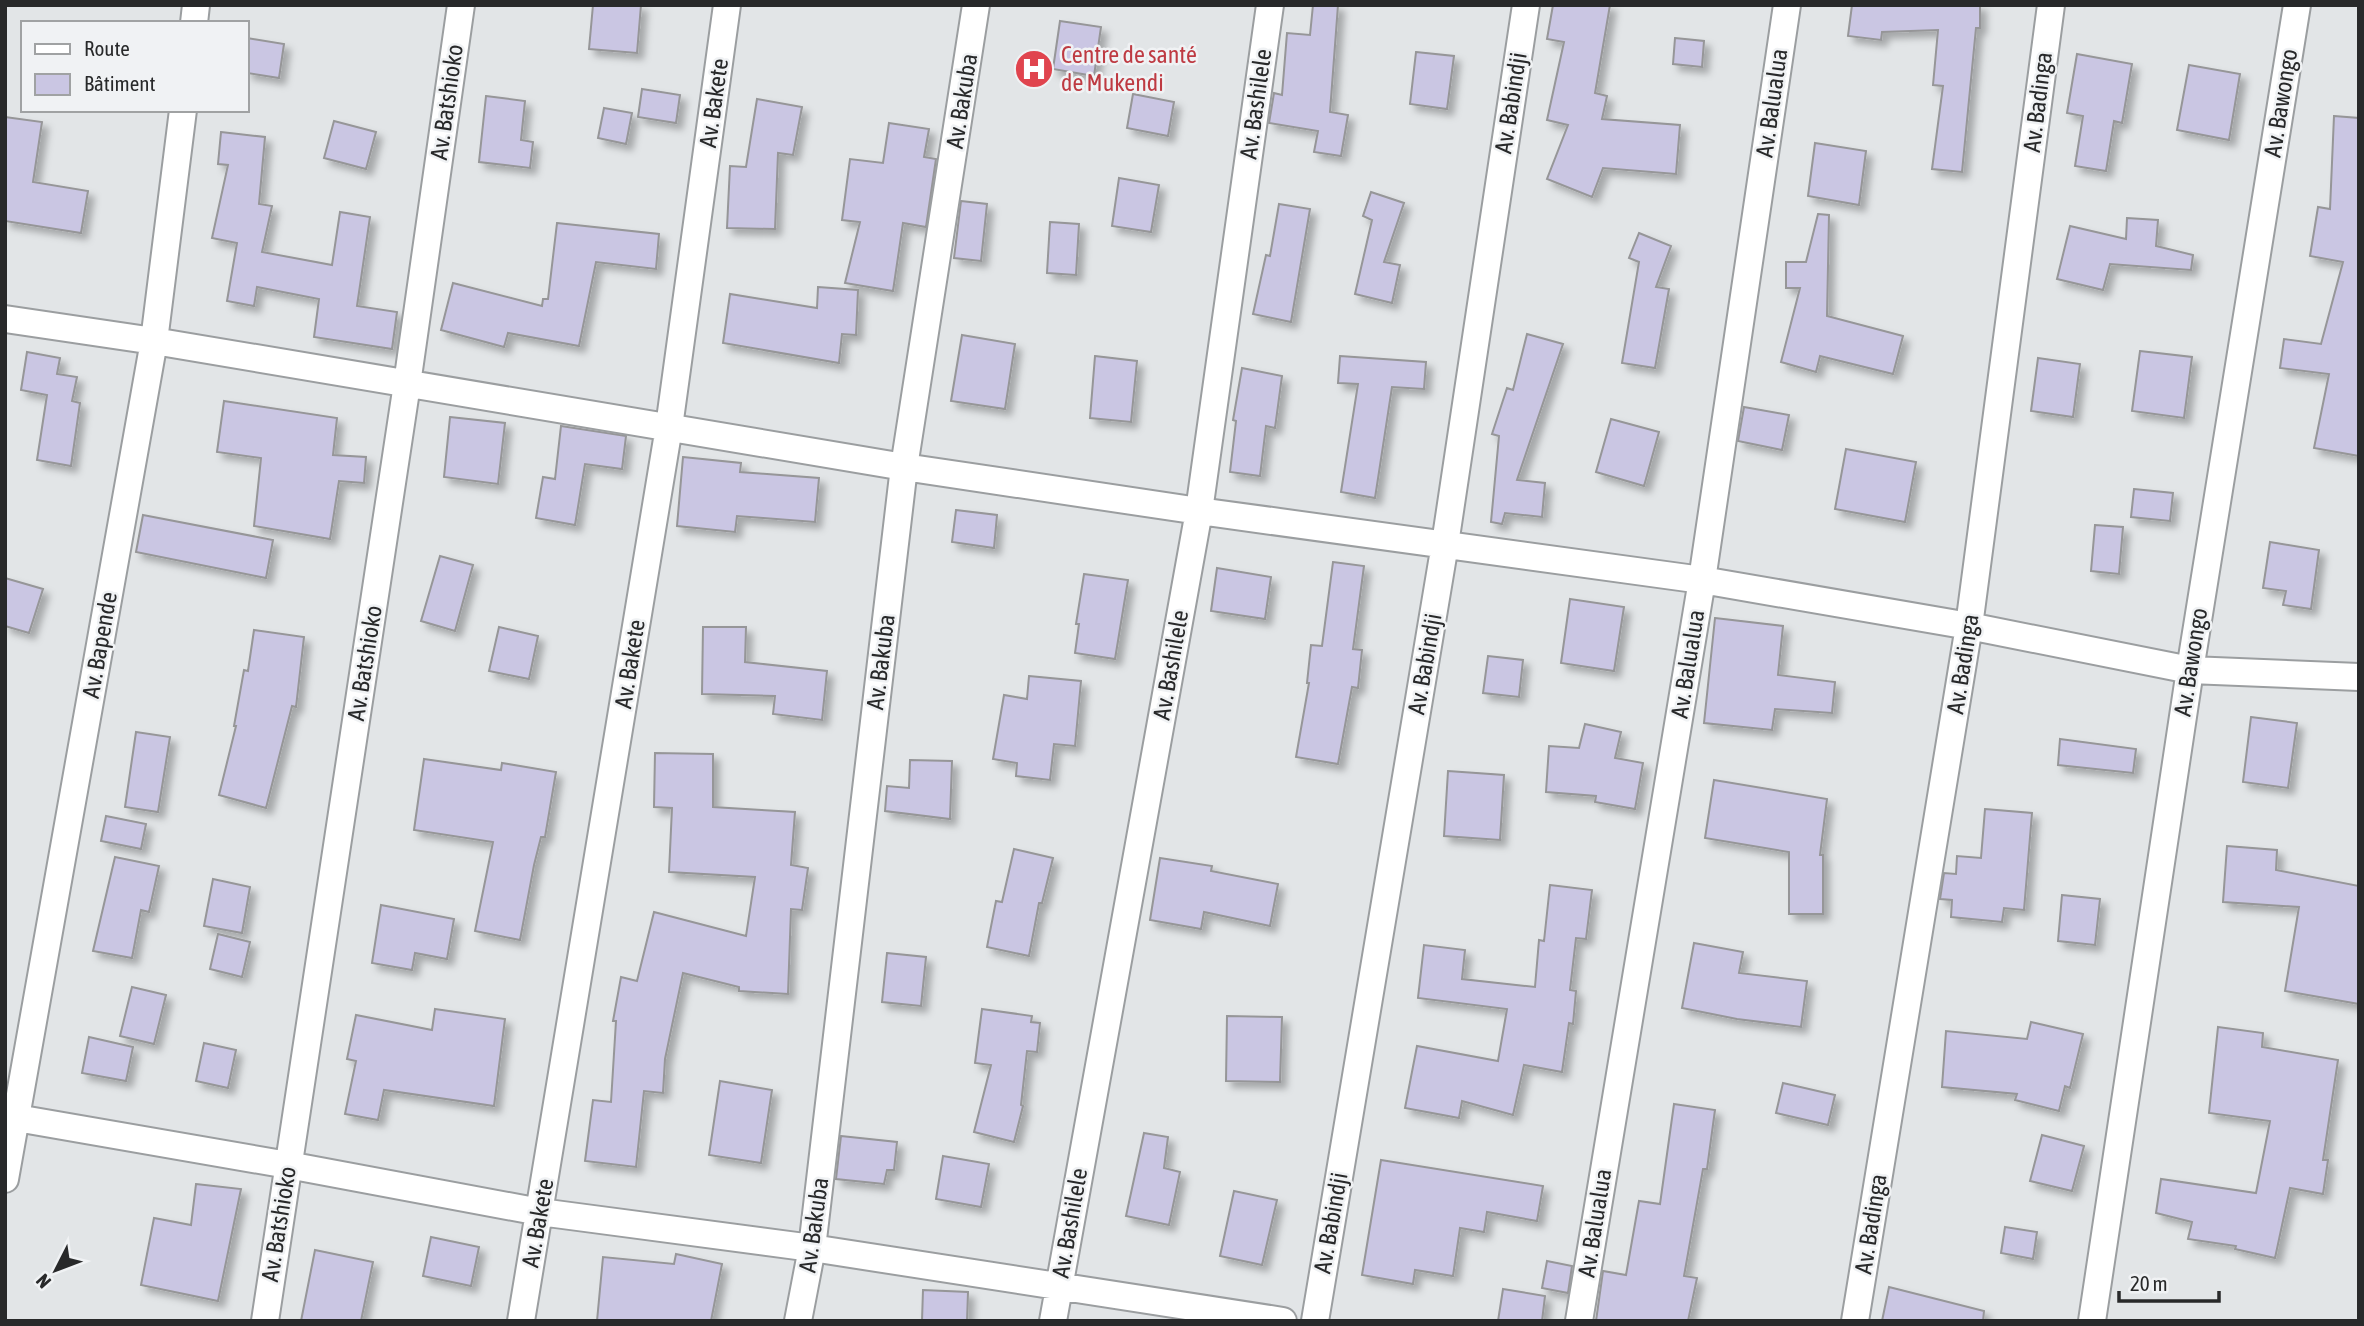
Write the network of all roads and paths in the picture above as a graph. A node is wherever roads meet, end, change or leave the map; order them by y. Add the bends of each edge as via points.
1 (461, 5) edge
2 (727, 5) edge
3 (976, 5) edge
4 (1270, 5) edge
5 (1526, 5) edge
6 (1787, 5) edge
7 (2050, 5) edge
8 (2297, 5) edge
9 (183, 112) edge
10 (5, 319) edge
11 (154, 341) junction
12 (407, 384) junction
13 (670, 427) junction
14 (904, 467) junction
15 (1199, 512) junction
16 (1446, 544) junction
17 (1702, 580) junction
18 (1969, 626) junction
19 (2190, 670) junction
20 (2359, 677) edge
21 (11, 1116) edge
22 (288, 1165) junction
23 (5, 1179) edge
24 (540, 1212) junction
25 (812, 1248) junction
26 (1059, 1285) junction
27 (265, 1321) edge
28 (521, 1321) edge
29 (798, 1321) edge
30 (1053, 1321) edge
31 (1283, 1321) edge
32 (1315, 1321) edge
33 (1579, 1321) edge
34 (1855, 1321) edge
35 (2092, 1321) edge

1 - 12 street, Av. Batshioko
2 - 13 street, Av. Bakete
3 - 14 street, Av. Bakuba
4 - 15 street, Av. Bashilele
5 - 16 street, Av. Babindji
6 - 17 street, Av. Balualua
7 - 18 street, Av. Badinga
8 - 19 street, Av. Bawongo
9 - 11 street, Av. Bapende
10 - 11 street
11 - 12 street
11 - 21 street, Av. Bapende
12 - 13 street
12 - 22 street, Av. Batshioko
13 - 14 street
13 - 24 street, Av. Bakete
14 - 15 street
14 - 25 street, Av. Bakuba
15 - 16 street
15 - 26 street, Av. Bashilele
16 - 17 street
16 - 32 street, Av. Babindji
17 - 18 street
17 - 33 street, Av. Balualua
18 - 19 street
18 - 34 street, Av. Badinga
19 - 20 street
19 - 35 street, Av. Bawongo
21 - 22 street
21 - 23 street, Av. Bapende
22 - 24 street
22 - 27 street, Av. Batshioko
24 - 25 street
24 - 28 street, Av. Bakete
25 - 26 street
25 - 29 street, Av. Bakuba
26 - 30 street, Av. Bashilele
26 - 31 street

